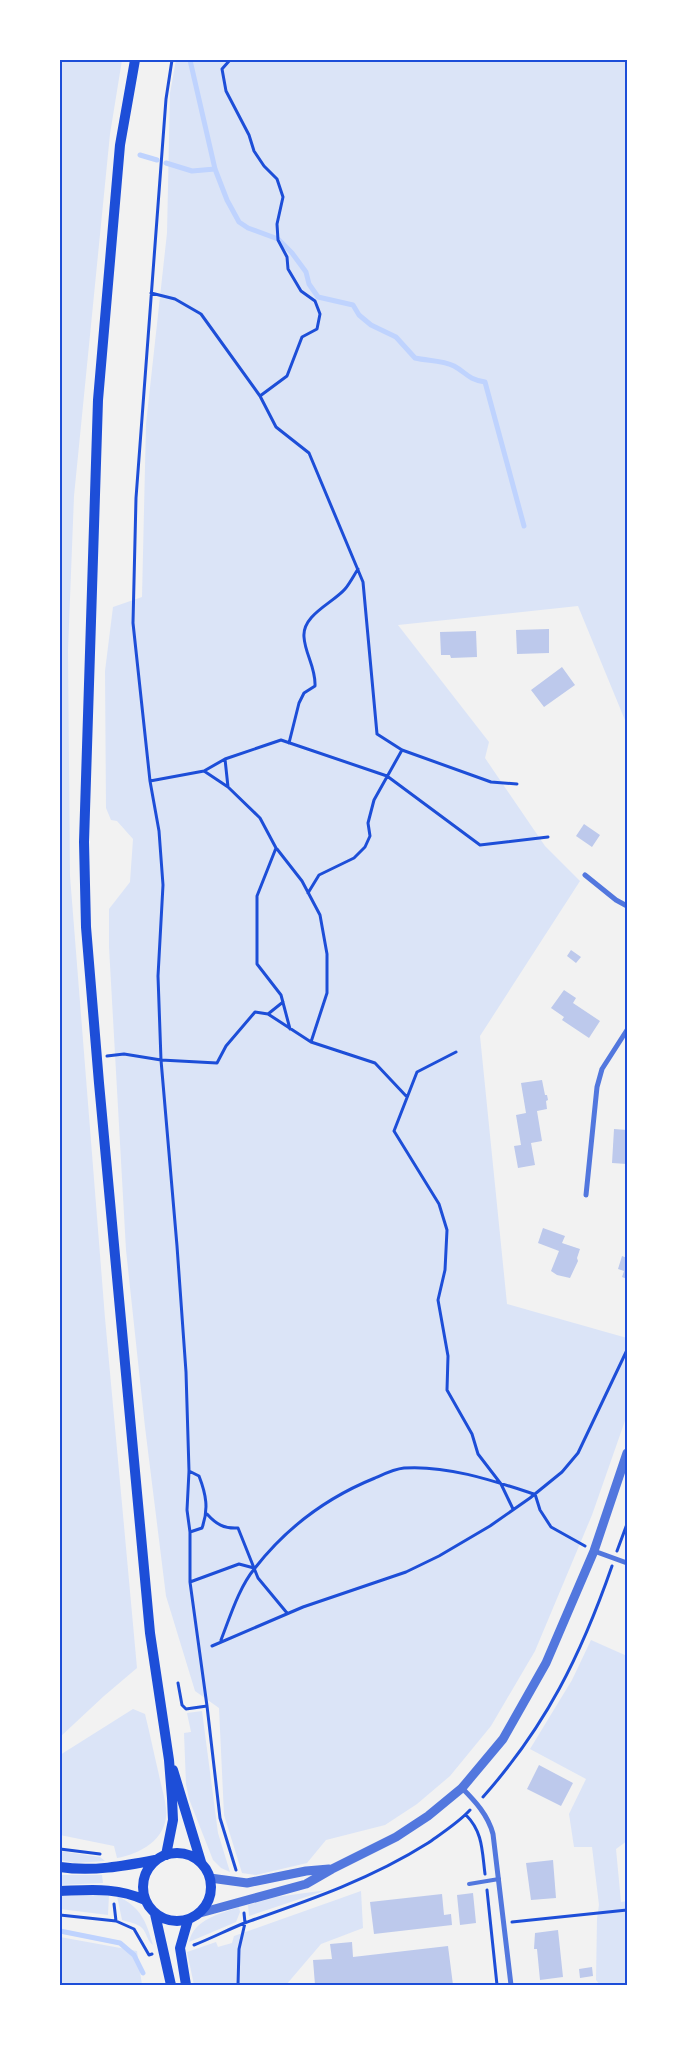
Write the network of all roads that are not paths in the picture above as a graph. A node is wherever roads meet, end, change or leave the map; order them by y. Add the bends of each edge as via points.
1 (135, 60) edge
2 (585, 875) dead end
3 (627, 906) edge
4 (627, 1030) edge
5 (586, 1195) dead end
6 (627, 1453) edge
7 (594, 1551) junction
8 (627, 1563) edge
9 (169, 1760) junction
10 (462, 1788) junction
11 (166, 1855) junction
12 (156, 1860) junction
13 (201, 1862) junction
14 (60, 1867) edge
15 (332, 1869) junction
16 (210, 1878) junction
17 (499, 1879) junction
18 (469, 1884) dead end
19 (60, 1891) edge
20 (145, 1900) junction
21 (200, 1913) junction
22 (155, 1914) junction
23 (188, 1920) junction
24 (171, 1985) edge
25 (186, 1985) edge
26 (511, 1985) edge

1 - 9 main road via 120,144 98,400 84,842 86,927 150,1633
2 - 3 street
4 - 5 street via 602,1070 597,1087
6 - 7 street
7 - 8 street
7 - 10 street via 546,1663 502,1739
9 - 11 main road via 173,1820
9 - 13 main road
10 - 15 street via 396,1837
10 - 17 street via 477,1803 491,1827
11 - 12 main road
11 - 13 main road via 178,1853
12 - 14 main road via 113,1868 78,1870
12 - 20 main road via 143,1881
13 - 16 main road
15 - 16 street via 247,1883
15 - 21 street via 306,1884
16 - 21 main road via 212,1889
17 - 18 lane
17 - 26 street
19 - 20 main road via 113,1890
20 - 22 main road
21 - 23 main road
22 - 23 main road via 164,1920
22 - 24 main road
23 - 25 main road via 180,1948

